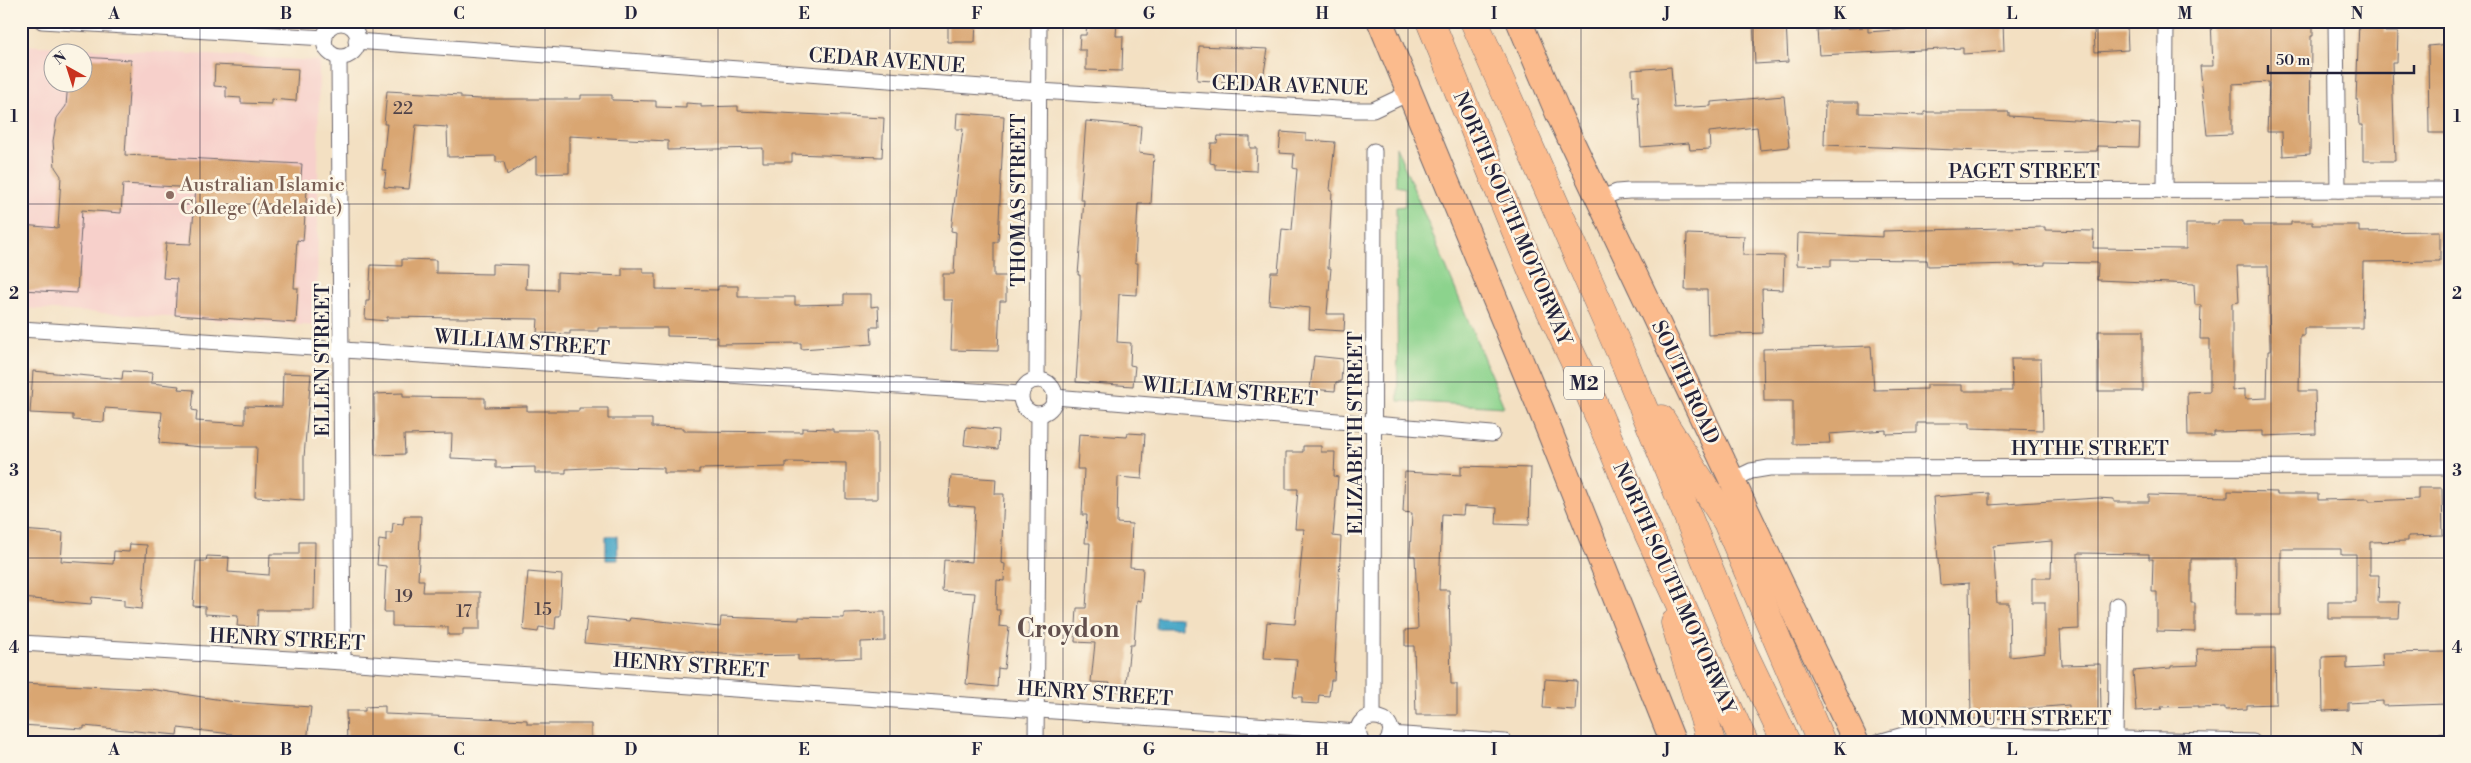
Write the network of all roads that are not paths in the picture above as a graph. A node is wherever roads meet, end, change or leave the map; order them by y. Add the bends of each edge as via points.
1 (42, 21) edge
2 (1039, 21) edge
3 (1380, 21) edge
4 (1430, 21) edge
5 (1474, 21) edge
6 (1519, 21) edge
7 (2166, 21) edge
8 (2336, 21) edge
9 (341, 22) edge
10 (325, 38) junction
11 (356, 41) junction
12 (339, 58) junction
13 (1039, 91) junction
14 (1411, 92) junction
15 (1374, 151) dead end
16 (2165, 190) junction
17 (2338, 190) junction
18 (2450, 190) edge
19 (1599, 199) junction
20 (21, 329) edge
21 (342, 350) junction
22 (1625, 363) junction
23 (1036, 380) junction
24 (1021, 394) junction
25 (1055, 397) junction
26 (1039, 414) junction
27 (1375, 423) junction
28 (1492, 434) dead end
29 (2450, 467) edge
30 (1732, 480) junction
31 (1649, 535) junction
32 (2117, 605) dead end
33 (21, 643) edge
34 (343, 662) junction
35 (1037, 709) junction
36 (1373, 716) junction
37 (1360, 737) edge
38 (1389, 738) edge
39 (2115, 739) junction
40 (2450, 741) edge
41 (1036, 742) edge
42 (1505, 742) edge
43 (1673, 742) edge
44 (1711, 742) edge
45 (1744, 742) edge
46 (1786, 742) edge
47 (1821, 742) edge
48 (1856, 742) edge
49 (1878, 742) edge
50 (2253, 742) edge
51 (2424, 742) edge

1 - 10 street
2 - 13 street, THOMAS STREET
3 - 14 main road
4 - 31 highway, NORTH SOUTH MOTORWAY / M2 via 1533,273
5 - 22 highway, NORTH SOUTH MOTORWAY / M2
6 - 19 main road, SOUTH ROAD
7 - 16 street
8 - 17 street
9 - 10 street via 330,27
9 - 11 street via 352,28
10 - 12 street via 328,52
11 - 12 street via 353,50 346,57
11 - 13 street, CEDAR AVENUE
12 - 21 street, ELLEN STREET
13 - 14 street, CEDAR AVENUE via 1365,111
13 - 23 street, THOMAS STREET
14 - 43 main road
15 - 27 street, ELIZABETH STREET
16 - 17 street, PAGET STREET
16 - 19 street, PAGET STREET via 1629,191
17 - 18 street, PAGET STREET
19 - 30 main road, SOUTH ROAD
20 - 21 street, WILLIAM STREET
21 - 24 street, WILLIAM STREET
21 - 34 street, ELLEN STREET
22 - 46 highway, NORTH SOUTH MOTORWAY / M2 via 1744,654
22 - 47 highway via 1727,522
23 - 24 street via 1028,383
23 - 25 street via 1047,382
24 - 26 street via 1027,411
25 - 26 street via 1049,410
25 - 27 street, WILLIAM STREET
26 - 35 street
27 - 28 street, WILLIAM STREET
27 - 36 street, ELIZABETH STREET
29 - 30 street, HYTHE STREET via 1769,468 1751,471
30 - 48 main road, SOUTH ROAD
31 - 44 highway
31 - 45 highway, NORTH SOUTH MOTORWAY / M2
32 - 39 street
33 - 34 street, HENRY STREET
34 - 35 street, HENRY STREET
35 - 37 street, HENRY STREET
35 - 41 street
36 - 37 street via 1365,719
36 - 38 street via 1385,719
38 - 42 street
39 - 49 street, MONMOUTH STREET via 1907,734
39 - 50 street, MONMOUTH STREET
40 - 51 street

